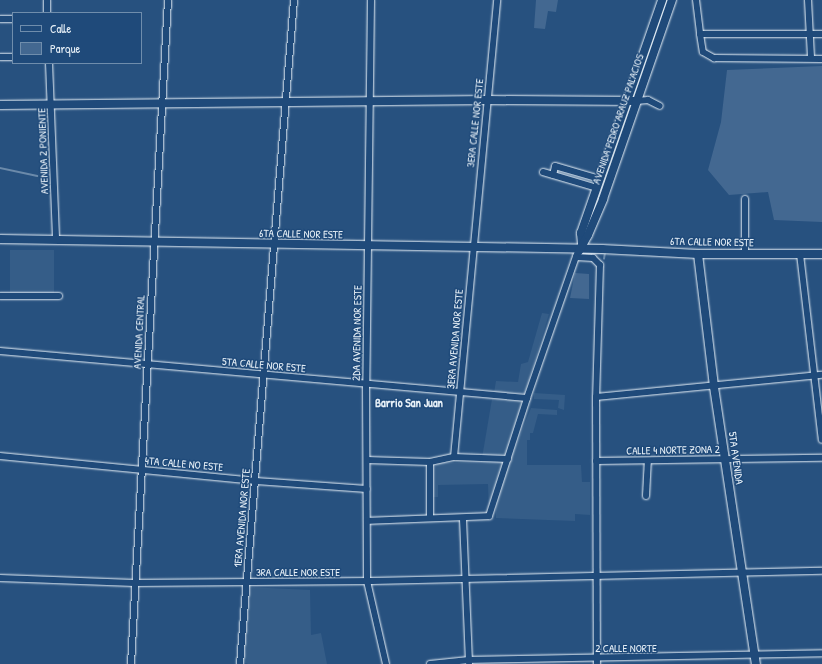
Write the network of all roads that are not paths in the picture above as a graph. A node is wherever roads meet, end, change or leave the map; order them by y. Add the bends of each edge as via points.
1 (47, 0) edge
2 (168, 0) edge
3 (294, 0) edge
4 (371, 0) edge
5 (497, 0) edge
6 (662, 0) edge
7 (696, 0) edge
8 (808, 0) edge
9 (672, 2) edge
10 (47, 12) edge
11 (0, 19) edge
12 (12, 19) edge
13 (700, 34) junction
14 (810, 34) junction
15 (822, 34) edge
16 (647, 53) junction
17 (12, 57) edge
18 (0, 58) edge
19 (811, 58) junction
20 (822, 59) edge
21 (49, 64) edge
22 (488, 100) junction
23 (370, 101) junction
24 (626, 101) junction
25 (636, 101) junction
26 (286, 102) junction
27 (161, 104) junction
28 (0, 105) edge
29 (52, 105) junction
30 (660, 106) dead end
31 (609, 153) junction
32 (617, 157) junction
33 (543, 172) dead end
34 (553, 175) junction
35 (600, 179) junction
36 (596, 192) junction
37 (602, 199) junction
38 (744, 199) dead end
39 (0, 239) edge
40 (56, 239) junction
41 (153, 240) junction
42 (275, 245) junction
43 (369, 246) junction
44 (473, 248) junction
45 (579, 250) junction
46 (698, 254) junction
47 (745, 254) junction
48 (800, 254) junction
49 (822, 254) edge
50 (0, 296) edge
51 (59, 296) dead end
52 (0, 351) edge
53 (148, 364) junction
54 (822, 374) edge
55 (264, 375) junction
56 (815, 375) junction
57 (366, 384) junction
58 (714, 387) junction
59 (461, 392) junction
60 (526, 398) junction
61 (596, 398) junction
62 (822, 440) edge
63 (0, 456) edge
64 (454, 457) junction
65 (822, 458) edge
66 (508, 459) junction
67 (725, 459) junction
68 (367, 460) junction
69 (596, 461) junction
70 (648, 461) junction
71 (430, 462) junction
72 (141, 470) junction
73 (256, 481) junction
74 (367, 489) junction
75 (646, 496) dead end
76 (430, 518) junction
77 (463, 519) junction
78 (367, 521) junction
79 (822, 571) edge
80 (741, 573) junction
81 (596, 577) junction
82 (0, 578) edge
83 (465, 579) junction
84 (367, 581) junction
85 (246, 582) junction
86 (134, 583) junction
87 (822, 653) edge
88 (755, 660) edge
89 (597, 661) edge
90 (699, 661) edge
91 (469, 662) edge
92 (131, 664) edge
93 (240, 664) edge
94 (386, 664) edge
95 (430, 664) edge

1 - 10 street
2 - 27 street, AVENIDA CENTRAL
3 - 26 street
4 - 23 street, 2DA AVENIDA NOR ESTE
5 - 22 street, 3ERA CALLE NOR ESTE
6 - 16 street, AVENIDA PEDRO ARAUZ PALACIOS
7 - 13 street
8 - 14 street
9 - 16 street, AVENIDA PEDRO ARAUZ PALACIOS
11 - 12 street
13 - 14 street
13 - 19 street via 703,52 714,58
14 - 15 street
14 - 19 street
16 - 24 street, AVENIDA PEDRO ARAUZ PALACIOS
16 - 25 street, AVENIDA PEDRO ARAUZ PALACIOS
17 - 18 street
19 - 20 street
21 - 29 street, AVENIDA 2 PONIENTE
22 - 23 street
22 - 24 street
22 - 44 street, 3ERA CALLE NOR ESTE
23 - 26 street
23 - 43 street, 2DA AVENIDA NOR ESTE
24 - 25 street
24 - 31 street, AVENIDA PEDRO ARAUZ PALACIOS
25 - 30 street via 648,100
25 - 32 street, AVENIDA PEDRO ARAUZ PALACIOS
26 - 27 street
26 - 42 street
27 - 29 street
27 - 41 street, AVENIDA CENTRAL
28 - 29 street
29 - 40 street, AVENIDA 2 PONIENTE
31 - 32 street
31 - 35 street, AVENIDA PEDRO ARAUZ PALACIOS
32 - 37 street, AVENIDA PEDRO ARAUZ PALACIOS
33 - 34 street
34 - 35 street via 555,166
34 - 36 street
35 - 36 street, AVENIDA PEDRO ARAUZ PALACIOS
36 - 37 street
36 - 45 street, AVENIDA PEDRO ARAUZ PALACIOS via 581,233
37 - 45 street, AVENIDA PEDRO ARAUZ PALACIOS via 588,236
38 - 47 street
39 - 40 street, 6TA CALLE NOR ESTE
40 - 41 street, 6TA CALLE NOR ESTE
41 - 42 street, 6TA CALLE NOR ESTE
41 - 53 street, AVENIDA CENTRAL
42 - 43 street, 6TA CALLE NOR ESTE
42 - 55 street
43 - 44 street, 6TA CALLE NOR ESTE
43 - 57 street, 2DA AVENIDA NOR ESTE
44 - 45 street, 6TA CALLE NOR ESTE
44 - 59 street, 3ERA AVENIDA NOR ESTE
45 - 46 street, 6TA CALLE NOR ESTE
45 - 60 street
45 - 61 street via 598,261 600,272
46 - 47 street, 6TA CALLE NOR ESTE
46 - 58 street, 5TA AVENIDA
47 - 48 street, 6TA CALLE NOR ESTE
48 - 49 street, 6TA CALLE NOR ESTE
48 - 56 street
50 - 51 street
52 - 53 street, 5TA CALLE NOR ESTE
53 - 55 street, 5TA CALLE NOR ESTE
53 - 72 street, AVENIDA CENTRAL
54 - 56 street
55 - 57 street, 5TA CALLE NOR ESTE
55 - 73 street, 1ERA AVENIDA NOR ESTE
56 - 58 street
56 - 62 street
57 - 59 street, 5TA CALLE NOR ESTE
57 - 68 street, 2DA AVENIDA NOR ESTE
58 - 61 street
58 - 67 street, 5TA AVENIDA
59 - 60 street, 5TA CALLE NOR ESTE
59 - 64 street, 3ERA AVENIDA NOR ESTE
60 - 66 street
61 - 69 street
63 - 72 street, 4TA CALLE NO ESTE
64 - 66 street
64 - 71 street
65 - 67 street, CALLE 4 NORTE ZONA 2
66 - 77 street via 490,516
67 - 70 street, CALLE 4 NORTE ZONA 2
67 - 80 street, 5TA AVENIDA
68 - 71 street
68 - 74 street, 2DA AVENIDA NOR ESTE
69 - 70 street, CALLE 4 NORTE ZONA 2
69 - 81 street
70 - 75 street
71 - 76 street
72 - 73 street, 4TA CALLE NO ESTE
72 - 86 street, AVENIDA CENTRAL
73 - 74 street, 4TA CALLE NO ESTE
73 - 85 street, 1ERA AVENIDA NOR ESTE
74 - 78 street, 2DA AVENIDA NOR ESTE
76 - 77 street
76 - 78 street
77 - 83 street
78 - 84 street, 2DA AVENIDA NOR ESTE
79 - 80 street
80 - 81 street
80 - 88 street, 5TA AVENIDA
81 - 83 street, 3RA CALLE NOR ESTE
81 - 89 street
82 - 86 street, 3RA CALLE NOR ESTE
83 - 84 street, 3RA CALLE NOR ESTE
83 - 91 street
84 - 85 street, 3RA CALLE NOR ESTE
84 - 94 street, 2DA AVENIDA NOR ESTE
85 - 86 street, 3RA CALLE NOR ESTE
85 - 93 street, 1ERA AVENIDA NOR ESTE
86 - 92 street, AVENIDA CENTRAL
87 - 88 street, 2 CALLE NORTE
88 - 90 street, 2 CALLE NORTE
89 - 90 street, 2 CALLE NORTE
89 - 91 street, 2 CALLE NORTE
91 - 95 street, 2 CALLE NORTE

